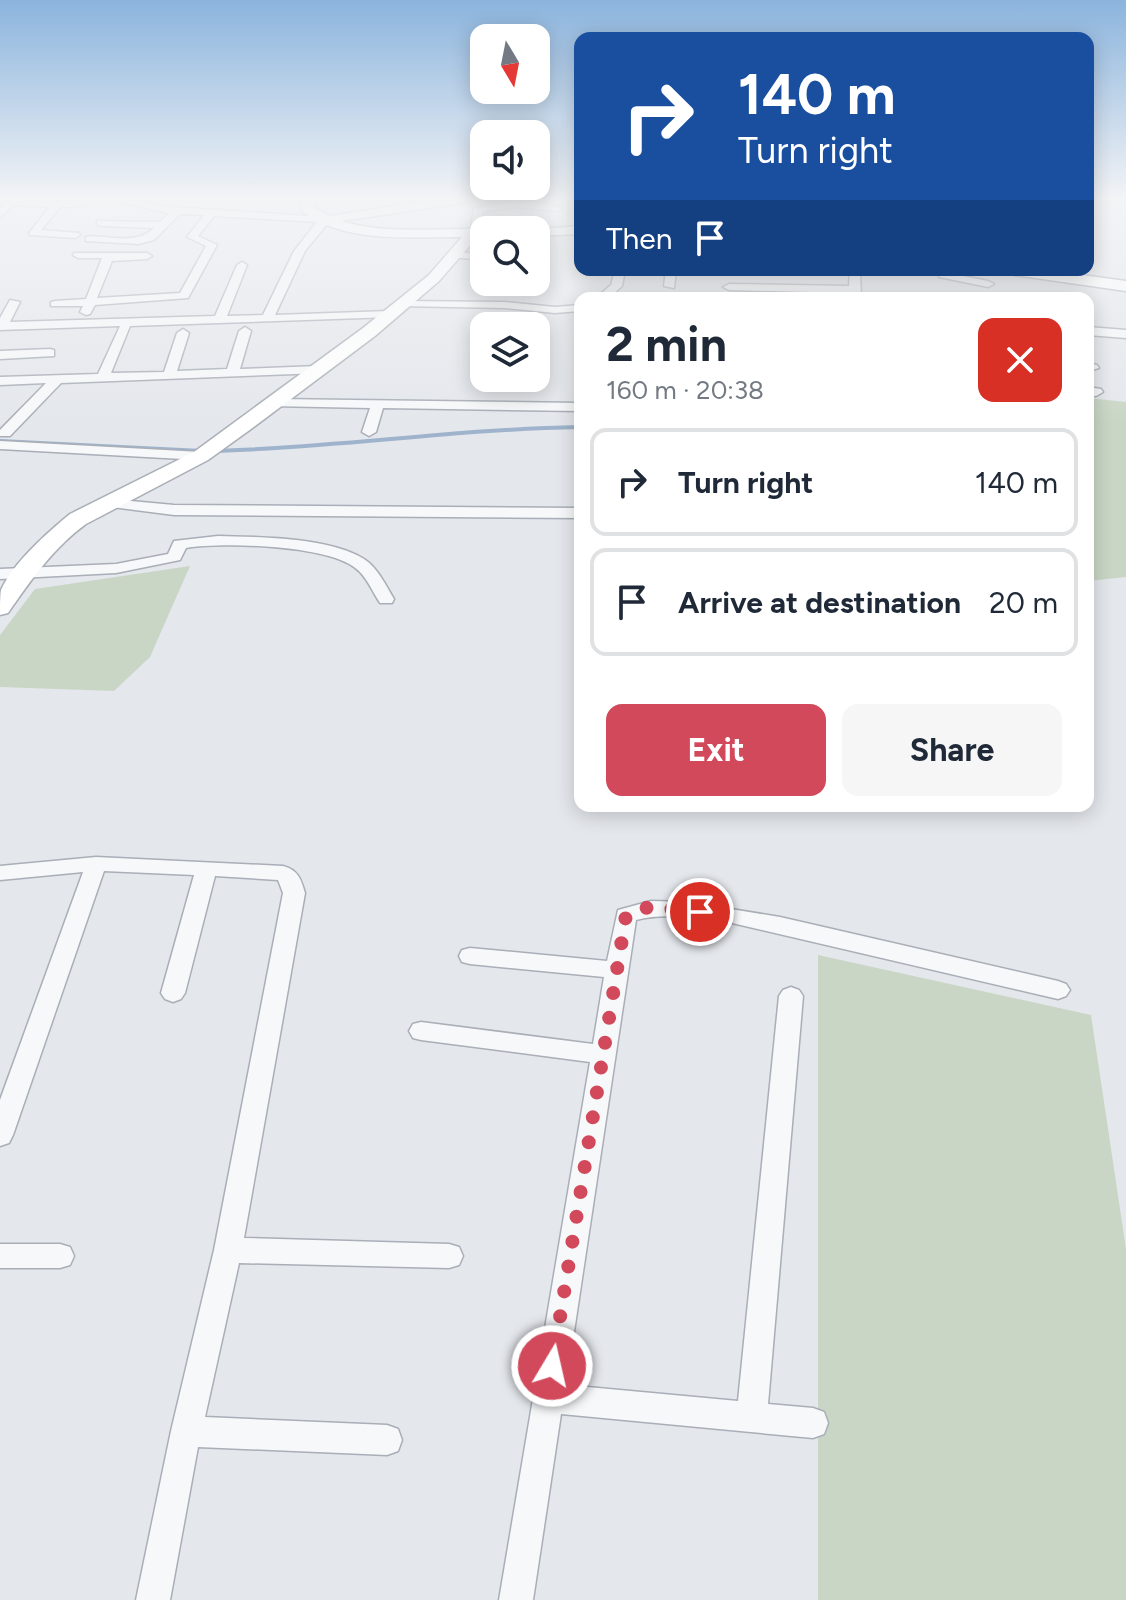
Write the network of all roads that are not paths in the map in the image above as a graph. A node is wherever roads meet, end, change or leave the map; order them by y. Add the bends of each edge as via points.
1 (102, 273) edge
2 (197, 273) edge
3 (239, 273) edge
4 (289, 273) edge
5 (439, 273) edge
6 (671, 276) edge
7 (1056, 276) edge
8 (944, 277) edge
9 (988, 284) dead end
10 (670, 286) dead end
11 (1126, 286) edge
12 (729, 287) dead end
13 (837, 292) edge
14 (14, 302) dead end
15 (90, 302) junction
16 (55, 304) dead end
17 (574, 308) edge
18 (396, 310) junction
19 (555, 310) junction
20 (574, 315) edge
21 (268, 318) junction
22 (219, 320) junction
23 (82, 324) junction
24 (1, 326) edge
25 (125, 328) dead end
26 (245, 331) dead end
27 (1094, 331) edge
28 (183, 333) dead end
29 (1126, 334) edge
30 (57, 337) dead end
31 (50, 353) junction
32 (0, 355) edge
33 (318, 370) junction
34 (233, 372) junction
35 (169, 375) junction
36 (103, 377) junction
37 (58, 378) junction
38 (38, 379) junction
39 (0, 381) edge
40 (275, 403) junction
41 (378, 404) junction
42 (444, 405) junction
43 (574, 407) edge
44 (441, 424) dead end
45 (369, 432) dead end
46 (3, 439) edge
47 (201, 456) junction
48 (109, 503) junction
49 (574, 513) edge
50 (0, 574) edge
51 (24, 575) junction
52 (386, 599) dead end
53 (1, 604) edge
54 (96, 864) junction
55 (206, 869) junction
56 (0, 873) edge
57 (470, 956) dead end
58 (616, 970) junction
59 (1058, 990) dead end
60 (173, 993) dead end
61 (791, 996) dead end
62 (421, 1031) dead end
63 (601, 1054) junction
64 (0, 1135) edge
65 (228, 1250) junction
66 (0, 1256) edge
67 (60, 1256) dead end
68 (449, 1256) dead end
69 (547, 1398) junction
70 (752, 1417) junction
71 (813, 1423) dead end
72 (186, 1431) junction
73 (387, 1440) dead end
74 (153, 1600) edge
75 (516, 1600) edge

1 - 15 street
2 - 15 street via 184,296
3 - 22 street
4 - 21 street
5 - 18 street
6 - 10 street
7 - 11 street
8 - 9 street
12 - 13 street via 764,284
14 - 24 street
15 - 16 street
15 - 23 street
17 - 19 street
18 - 19 street via 505,305
18 - 21 street
18 - 33 street
19 - 20 street
21 - 22 street
22 - 23 street
23 - 24 street
25 - 36 street
26 - 34 street
27 - 29 street
28 - 35 street
30 - 31 street
31 - 32 street
31 - 38 street
33 - 34 street
33 - 40 street
34 - 35 street
35 - 36 street
36 - 37 street
37 - 38 street
37 - 46 street
38 - 39 street
40 - 41 street
40 - 47 street
41 - 42 street
41 - 45 street
42 - 43 street
42 - 44 street
46 - 47 street
47 - 48 street
48 - 49 street via 174,510
48 - 51 street via 60,532
50 - 51 street
51 - 52 street via 168,561 180,544 213,541 334,551 363,565
51 - 53 street
54 - 55 street
54 - 56 street
54 - 64 street
55 - 60 street
55 - 65 street via 283,873 294,893
57 - 58 street
58 - 59 street via 626,915 649,907 674,908 808,930
58 - 63 street
61 - 70 street
62 - 63 street
63 - 69 street
65 - 68 street
65 - 72 street
66 - 67 street
69 - 70 street
69 - 75 street
70 - 71 street
72 - 73 street
72 - 74 street

